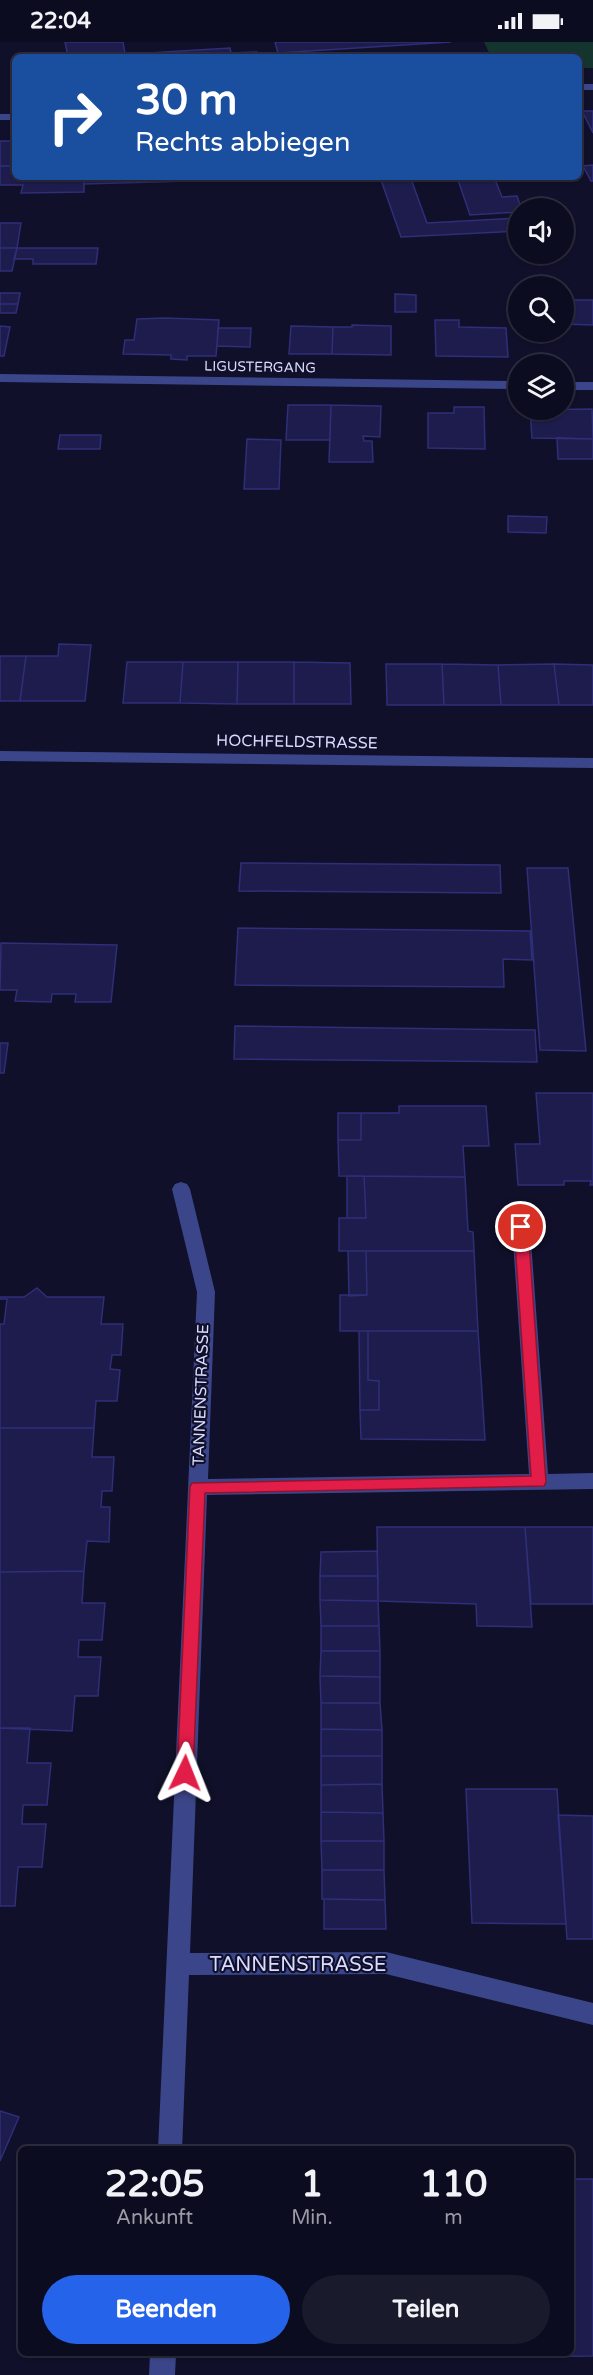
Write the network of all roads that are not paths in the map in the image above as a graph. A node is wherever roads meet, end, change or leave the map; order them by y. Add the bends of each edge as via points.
1 (0, 378) edge
2 (508, 385) edge
3 (574, 386) edge
4 (593, 387) edge
5 (0, 756) edge
6 (593, 763) edge
7 (181, 1189) dead end
8 (521, 1227) dead end
9 (593, 1481) edge
10 (539, 1482) junction
11 (198, 1487) junction
12 (177, 1964) junction
13 (593, 2014) edge
14 (170, 2146) edge
15 (163, 2356) edge
16 (162, 2375) edge

1 - 2 street, LIGUSTERGANG
3 - 4 street
5 - 6 street, HOCHFELDSTRASSE
7 - 11 street, TANNENSTRASSE via 206,1292
8 - 10 street
9 - 10 street
10 - 11 street
11 - 12 street, TANNENSTRASSE
12 - 13 street, TANNENSTRASSE via 386,1963
12 - 14 street, TANNENSTRASSE
15 - 16 street

